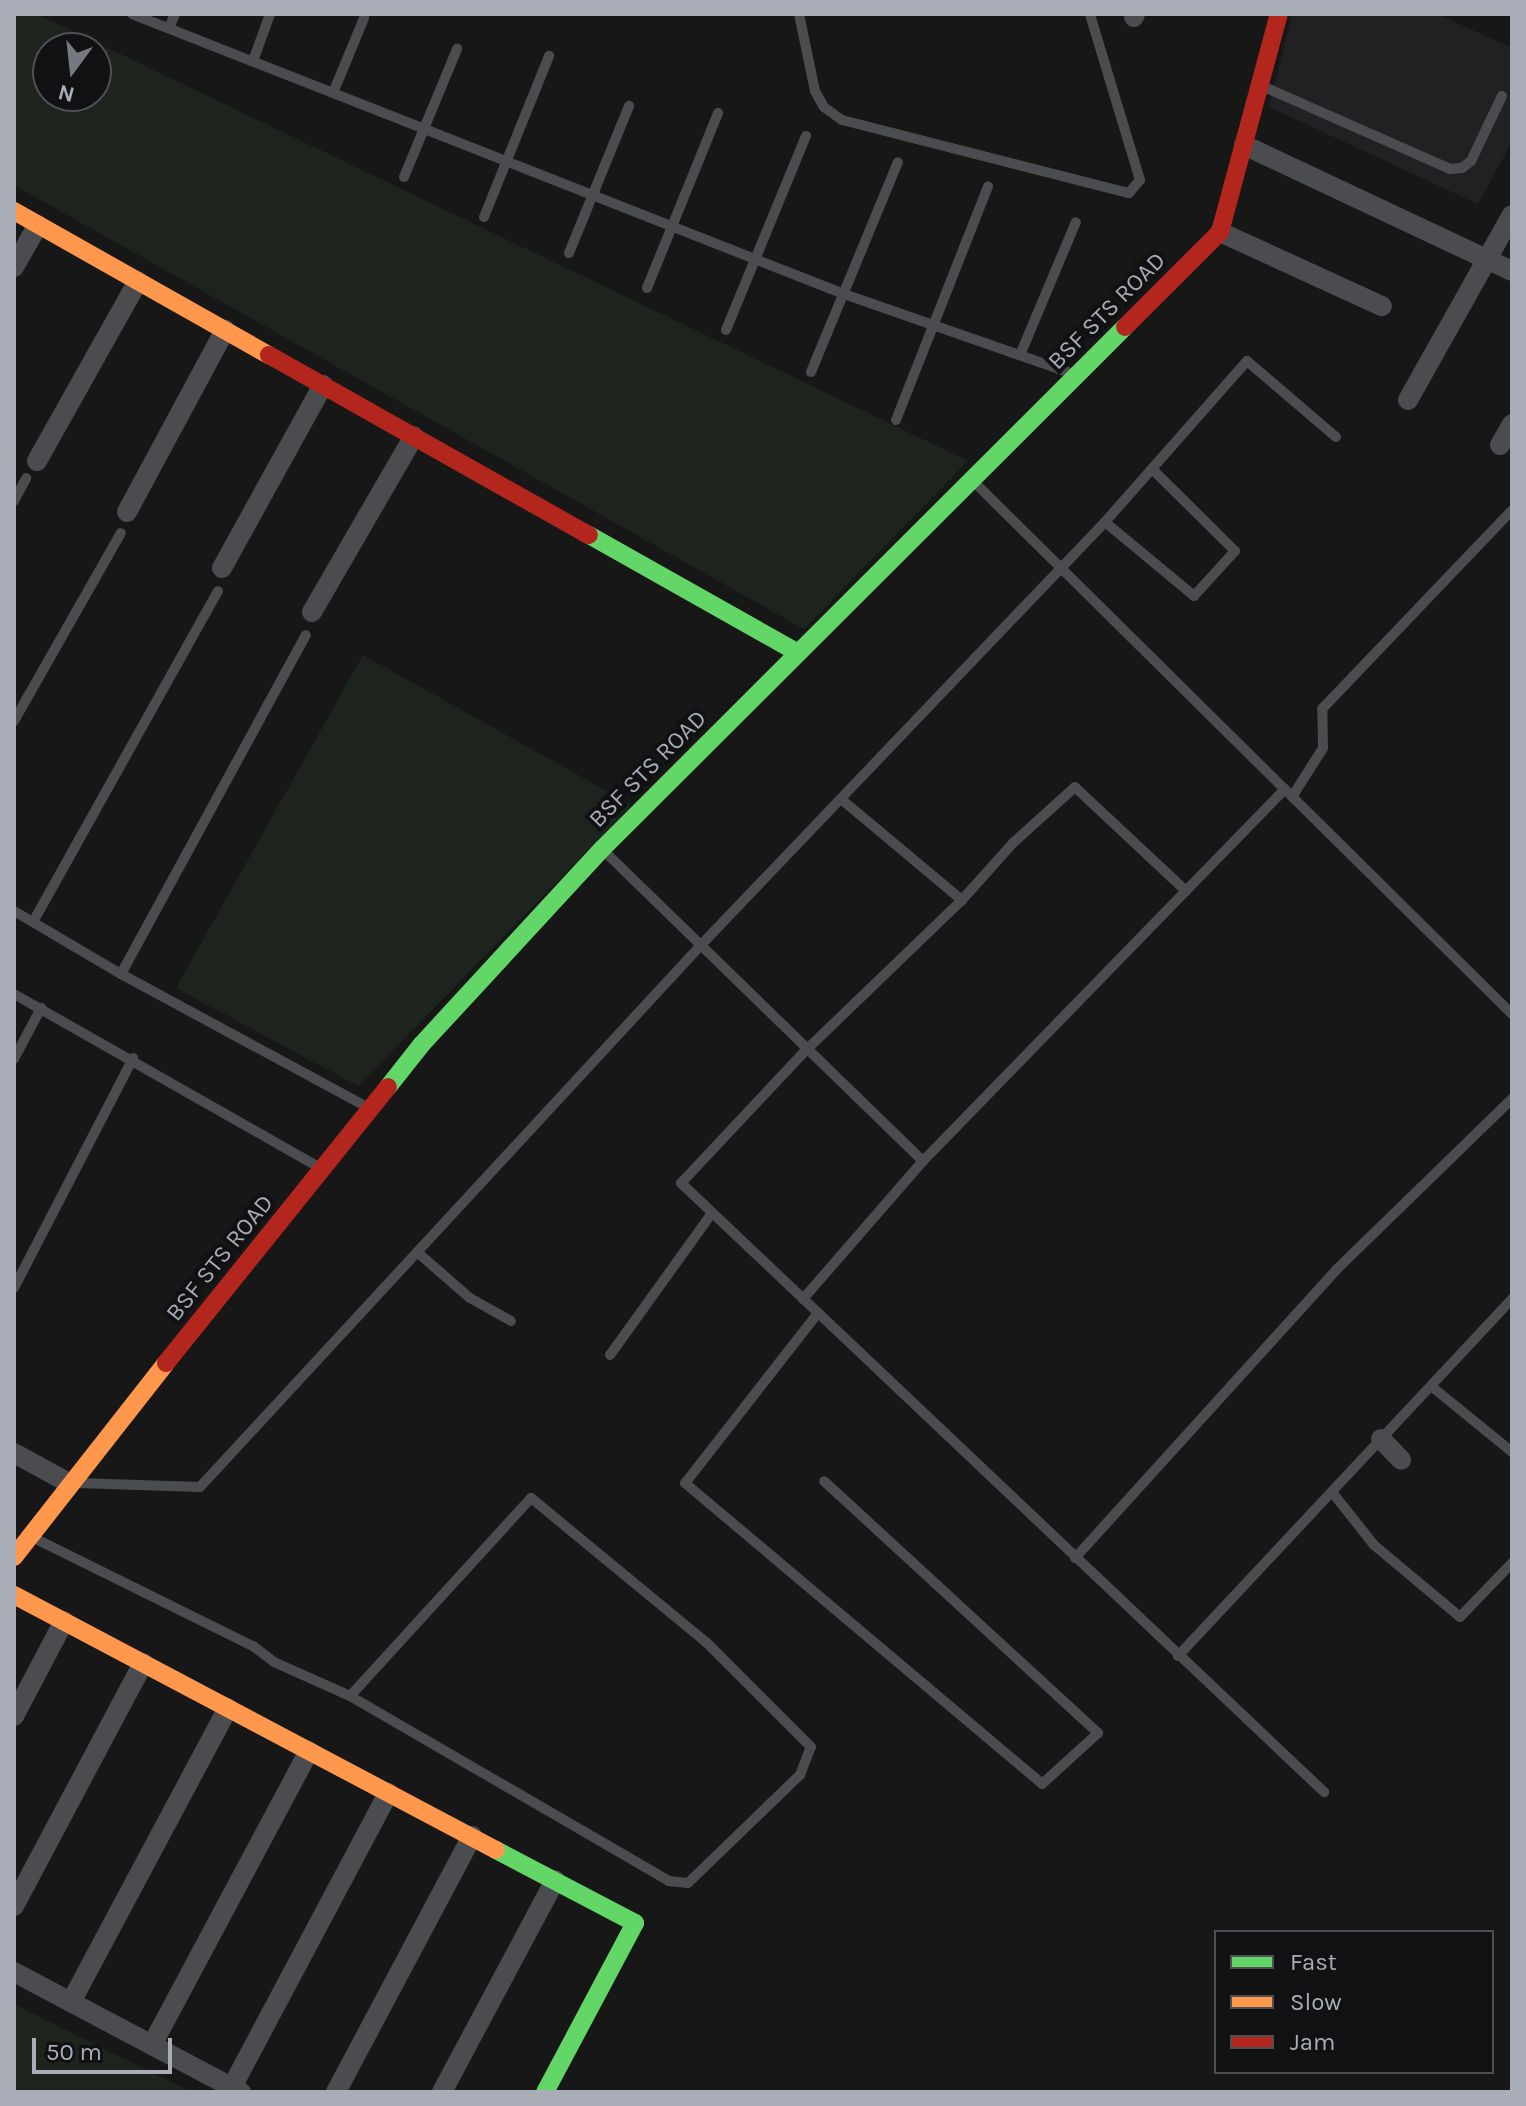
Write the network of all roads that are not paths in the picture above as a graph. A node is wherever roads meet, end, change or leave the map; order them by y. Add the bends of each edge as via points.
1 (132, 14) edge
2 (175, 14) edge
3 (270, 14) edge
4 (799, 14) edge
5 (1090, 14) edge
6 (1279, 14) edge
7 (364, 18) dead end
8 (169, 28) junction
9 (457, 49) dead end
10 (549, 56) dead end
11 (253, 61) junction
12 (1260, 85) junction
13 (333, 93) junction
14 (1502, 96) dead end
15 (629, 106) dead end
16 (718, 113) dead end
17 (423, 129) junction
18 (806, 136) dead end
19 (1244, 145) junction
20 (505, 162) junction
21 (898, 162) dead end
22 (404, 177) dead end
23 (988, 187) dead end
24 (592, 196) junction
25 (14, 211) edge
26 (1512, 215) edge
27 (484, 217) dead end
28 (1076, 222) dead end
29 (38, 225) junction
30 (673, 226) junction
31 (1220, 232) junction
32 (569, 253) dead end
33 (1488, 258) junction
34 (754, 259) junction
35 (14, 267) edge
36 (1512, 271) edge
37 (138, 281) junction
38 (647, 288) dead end
39 (844, 294) junction
40 (1382, 306) dead end
41 (935, 325) junction
42 (225, 330) junction
43 (726, 330) dead end
44 (1020, 355) junction
45 (811, 372) dead end
46 (1077, 375) junction
47 (323, 385) junction
48 (1408, 400) dead end
49 (896, 420) dead end
50 (1512, 424) edge
51 (414, 436) junction
52 (1336, 437) dead end
53 (1500, 445) dead end
54 (32, 469) joint
55 (1152, 469) junction
56 (972, 479) junction
57 (14, 501) edge
58 (1511, 511) edge
59 (127, 512) dead end
60 (1105, 522) junction
61 (121, 533) dead end
62 (222, 568) dead end
63 (1061, 568) junction
64 (218, 591) dead end
65 (312, 612) dead end
66 (306, 635) dead end
67 (798, 653) junction
68 (14, 721) edge
69 (1289, 793) junction
70 (841, 799) junction
71 (602, 849) junction
72 (1186, 891) junction
73 (962, 900) junction
74 (14, 911) edge
75 (33, 922) junction
76 (701, 945) junction
77 (121, 974) junction
78 (14, 994) edge
79 (41, 1008) junction
80 (1512, 1014) edge
81 (807, 1049) junction
82 (133, 1058) junction
83 (14, 1059) edge
84 (1512, 1099) edge
85 (369, 1108) junction
86 (923, 1161) junction
87 (322, 1169) junction
88 (712, 1213) junction
89 (417, 1252) junction
90 (14, 1288) edge
91 (803, 1299) junction
92 (1512, 1299) edge
93 (818, 1313) junction
94 (511, 1321) dead end
95 (610, 1355) dead end
96 (1431, 1386) junction
97 (1381, 1439) junction
98 (1512, 1452) edge
99 (14, 1453) edge
100 (1401, 1460) dead end
101 (824, 1481) dead end
102 (69, 1483) junction
103 (1332, 1492) junction
104 (30, 1536) junction
105 (14, 1557) edge
106 (1075, 1558) junction
107 (1512, 1563) edge
108 (14, 1595) edge
109 (64, 1621) junction
110 (1178, 1656) junction
111 (143, 1663) junction
112 (350, 1696) junction
113 (228, 1708) junction
114 (14, 1716) edge
115 (309, 1751) junction
116 (1324, 1792) dead end
117 (388, 1793) junction
118 (472, 1836) junction
119 (555, 1880) junction
120 (14, 1906) edge
121 (14, 1972) edge
122 (71, 2002) junction
123 (152, 2045) junction
124 (236, 2090) edge
125 (336, 2092) edge
126 (442, 2092) edge
127 (545, 2092) edge

1 - 8 lane
2 - 8 lane
3 - 11 lane
4 - 5 lane via 815,91 824,107 842,120 1129,193 1140,180
6 - 12 street, BSF STS ROAD
7 - 13 lane
8 - 11 lane
9 - 17 lane
10 - 20 lane
11 - 13 lane
12 - 14 lane via 1450,169 1471,161
12 - 19 street, BSF STS ROAD
13 - 17 lane
15 - 24 lane
16 - 30 lane
17 - 20 lane
17 - 22 lane
18 - 34 lane
19 - 31 street, BSF STS ROAD
19 - 33 street
20 - 24 lane
20 - 27 lane
21 - 39 lane
23 - 41 lane
24 - 30 lane
24 - 32 lane
25 - 29 street
26 - 33 street
28 - 44 lane
29 - 35 street
29 - 37 street
30 - 34 lane
30 - 38 lane
31 - 40 street
31 - 46 street, BSF STS ROAD
33 - 36 street
33 - 48 street
34 - 39 lane
34 - 43 lane
37 - 42 street
37 - 54 street
39 - 41 lane
39 - 45 lane
41 - 44 lane
41 - 49 lane
42 - 47 street
42 - 59 street
44 - 46 lane
46 - 56 street, BSF STS ROAD
47 - 51 street
47 - 62 street
50 - 53 street
51 - 65 street
51 - 67 street
52 - 55 lane via 1247,361
54 - 57 lane
55 - 60 lane
55 - 60 lane via 1235,551 1194,596
56 - 63 lane
56 - 67 street, BSF STS ROAD
58 - 69 lane via 1322,709 1323,748
60 - 63 lane
61 - 68 lane
63 - 69 lane
63 - 70 lane
64 - 75 lane
66 - 77 lane
67 - 71 street, BSF STS ROAD
69 - 72 lane
69 - 80 lane
70 - 73 lane
70 - 76 lane
71 - 76 lane
71 - 85 street, BSF STS ROAD
72 - 73 lane via 1075,787 1013,843
72 - 86 lane
73 - 81 lane
74 - 75 lane
75 - 77 lane
76 - 81 lane
76 - 89 lane
77 - 85 lane
78 - 79 lane
79 - 82 lane
79 - 83 lane
81 - 86 lane
81 - 88 lane via 681,1183
82 - 87 lane
82 - 90 lane
84 - 106 lane via 1337,1269
85 - 87 street, BSF STS ROAD
86 - 91 lane
87 - 102 street, BSF STS ROAD
88 - 91 lane
88 - 95 lane
89 - 94 lane via 470,1298
89 - 102 lane via 200,1487
91 - 93 lane
92 - 96 lane
93 - 101 lane via 685,1483 1042,1784 1098,1733
93 - 106 lane
96 - 97 lane
96 - 98 lane
97 - 100 street
97 - 103 lane
99 - 102 street
102 - 104 street, BSF STS ROAD
103 - 107 lane via 1374,1545 1460,1617
103 - 110 lane
104 - 105 street, BSF STS ROAD
104 - 112 lane
106 - 110 lane
108 - 109 street
109 - 111 street
109 - 114 street
110 - 116 lane
111 - 113 street
111 - 120 street
112 - 112 lane via 531,1498 707,1643 811,1747 800,1775 688,1883 669,1881
113 - 115 street
113 - 122 street
115 - 117 street
115 - 123 street
117 - 118 street
117 - 124 street
118 - 119 street
118 - 125 street
119 - 126 street
119 - 127 street via 635,1923
121 - 122 street
122 - 123 street
123 - 124 street

